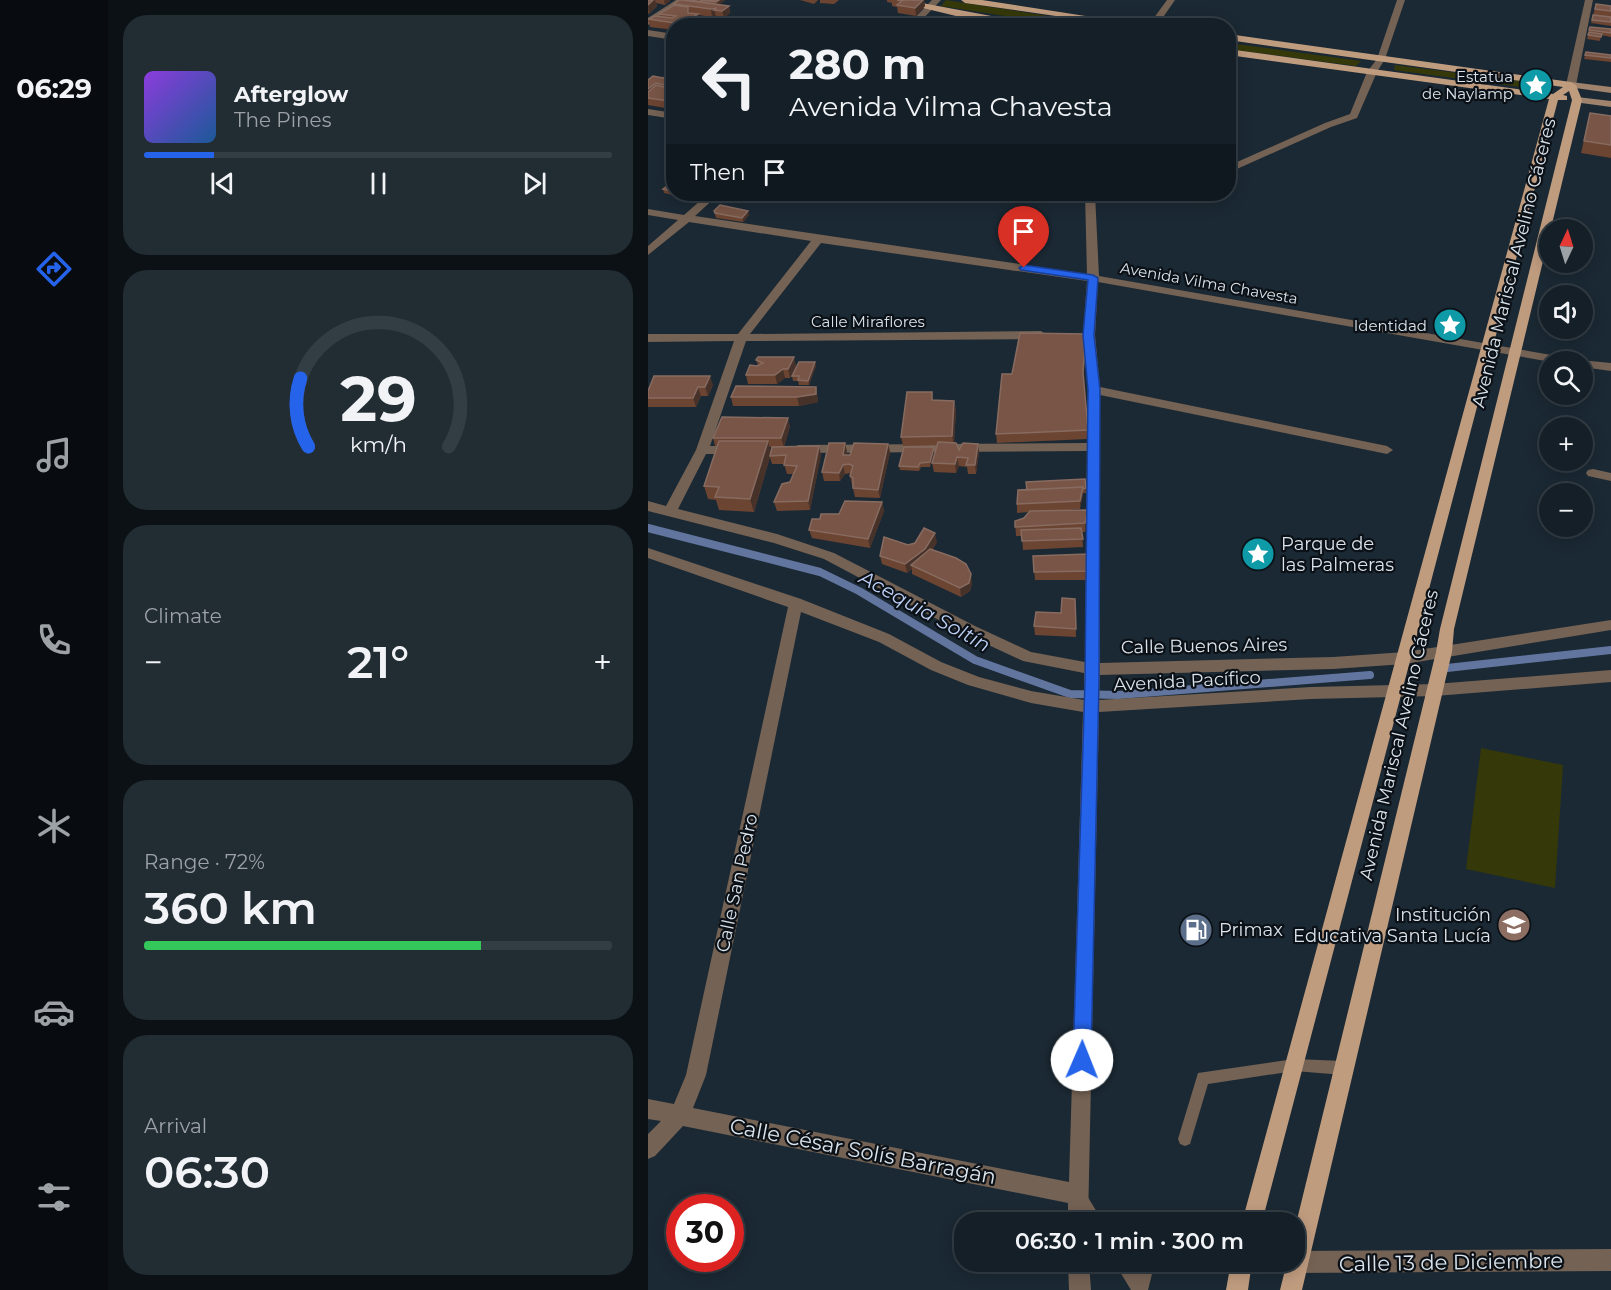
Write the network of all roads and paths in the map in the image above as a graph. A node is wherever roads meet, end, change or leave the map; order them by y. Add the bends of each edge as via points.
1 (682, 0) edge
2 (894, 0) edge
3 (965, 0) edge
4 (1171, 0) edge
5 (1401, 0) edge
6 (1589, 0) edge
7 (935, 3) edge
8 (919, 18) edge
9 (989, 18) edge
10 (1090, 18) edge
11 (1158, 18) edge
12 (648, 22) edge
13 (648, 33) edge
14 (666, 36) edge
15 (1236, 38) edge
16 (1236, 53) edge
17 (1381, 59) junction
18 (1372, 72) junction
19 (1611, 90) edge
20 (1574, 93) junction
21 (1554, 97) junction
22 (1611, 104) edge
23 (648, 111) edge
24 (666, 114) edge
25 (1236, 166) edge
26 (705, 201) edge
27 (1090, 201) edge
28 (648, 212) edge
29 (686, 217) junction
30 (818, 239) junction
31 (648, 252) edge
32 (1093, 278) junction
33 (1053, 335) edge
34 (742, 336) junction
35 (648, 338) edge
36 (1488, 348) junction
37 (1515, 352) junction
38 (1539, 356) edge
39 (1593, 365) edge
40 (1611, 367) edge
41 (1094, 390) junction
42 (1093, 447) junction
43 (785, 449) edge
44 (702, 450) junction
45 (750, 450) edge
46 (1387, 450) dead end
47 (1593, 473) dead end
48 (1611, 477) edge
49 (648, 506) edge
50 (670, 512) junction
51 (648, 554) edge
52 (796, 603) junction
53 (1611, 625) edge
54 (1444, 652) junction
55 (1405, 658) junction
56 (1091, 675) junction
57 (1611, 676) edge
58 (1435, 690) junction
59 (1396, 692) junction
60 (1090, 703) junction
61 (1294, 1065) junction
62 (1344, 1068) junction
63 (648, 1108) edge
64 (680, 1115) junction
65 (1185, 1138) dead end
66 (648, 1149) edge
67 (1077, 1194) junction
68 (1078, 1212) edge
69 (1089, 1212) edge
70 (1255, 1212) edge
71 (1305, 1216) edge
72 (1611, 1260) edge
73 (1305, 1262) edge
74 (1079, 1272) edge
75 (1128, 1272) edge
76 (1145, 1272) edge
77 (1240, 1272) edge
78 (1292, 1272) edge
79 (1140, 1289) edge
80 (1080, 1290) edge
81 (1237, 1290) edge
82 (1291, 1290) edge

1 - 12 street
2 - 7 main road
3 - 10 main road
4 - 11 street
5 - 17 street
6 - 20 street
7 - 8 street
7 - 9 main road via 956,13
13 - 14 street
15 - 17 main road
16 - 18 main road
17 - 18 street
17 - 20 main road
18 - 21 main road
18 - 25 street via 1354,116
19 - 20 main road
20 - 21 main road, Avenida Mariscal Avelino Cáceres
20 - 22 main road
20 - 37 main road, Avenida Mariscal Avelino Cáceres
21 - 36 main road, Avenida Mariscal Avelino Cáceres
23 - 24 street
26 - 29 street
27 - 32 street
28 - 29 street, Avenida Vilma Chavesta
29 - 30 street, Avenida Vilma Chavesta
29 - 31 street
30 - 32 street, Avenida Vilma Chavesta
30 - 34 street
32 - 36 street, Avenida Vilma Chavesta
32 - 41 street via 1083,335
33 - 34 street, Calle Miraflores
34 - 35 street, Calle Miraflores
34 - 44 street
36 - 37 street, Avenida Vilma Chavesta
36 - 55 main road, Avenida Mariscal Avelino Cáceres
37 - 38 street, Avenida Vilma Chavesta
37 - 54 main road, Avenida Mariscal Avelino Cáceres
39 - 40 street
41 - 42 street
41 - 46 street
42 - 43 street
42 - 56 street
44 - 45 street
44 - 50 street
47 - 48 street
49 - 50 street, Calle Buenos Aires
50 - 56 street, Calle Buenos Aires via 829,556 1028,657
51 - 52 street, Avenida Pacífico
52 - 60 street, Avenida Pacífico via 879,636 985,686 1054,703
52 - 64 street, Calle San Pedro via 696,1075
53 - 54 street, Calle Buenos Aires
54 - 55 street, Calle Buenos Aires
54 - 58 main road, Avenida Mariscal Avelino Cáceres
55 - 56 street, Calle Buenos Aires
55 - 59 main road, Avenida Mariscal Avelino Cáceres
56 - 60 street
57 - 58 street, Avenida Pacífico
58 - 59 street, Avenida Pacífico
58 - 62 main road, Avenida Mariscal Avelino Cáceres
59 - 60 street, Avenida Pacífico
59 - 61 main road, Avenida Mariscal Avelino Cáceres
60 - 67 street
61 - 62 lane
61 - 65 lane via 1203,1078
61 - 70 main road, Avenida Mariscal Avelino Cáceres
62 - 71 main road, Avenida Mariscal Avelino Cáceres
63 - 64 street, Calle César Solís Barragán
64 - 66 street, Calle San Pedro
64 - 67 street, Calle César Solís Barragán
67 - 68 street
67 - 69 lane
72 - 73 street, Calle 13 de Diciembre
74 - 80 street
75 - 79 lane
76 - 79 lane
77 - 81 main road
78 - 82 main road, Avenida Mariscal Avelino Cáceres

